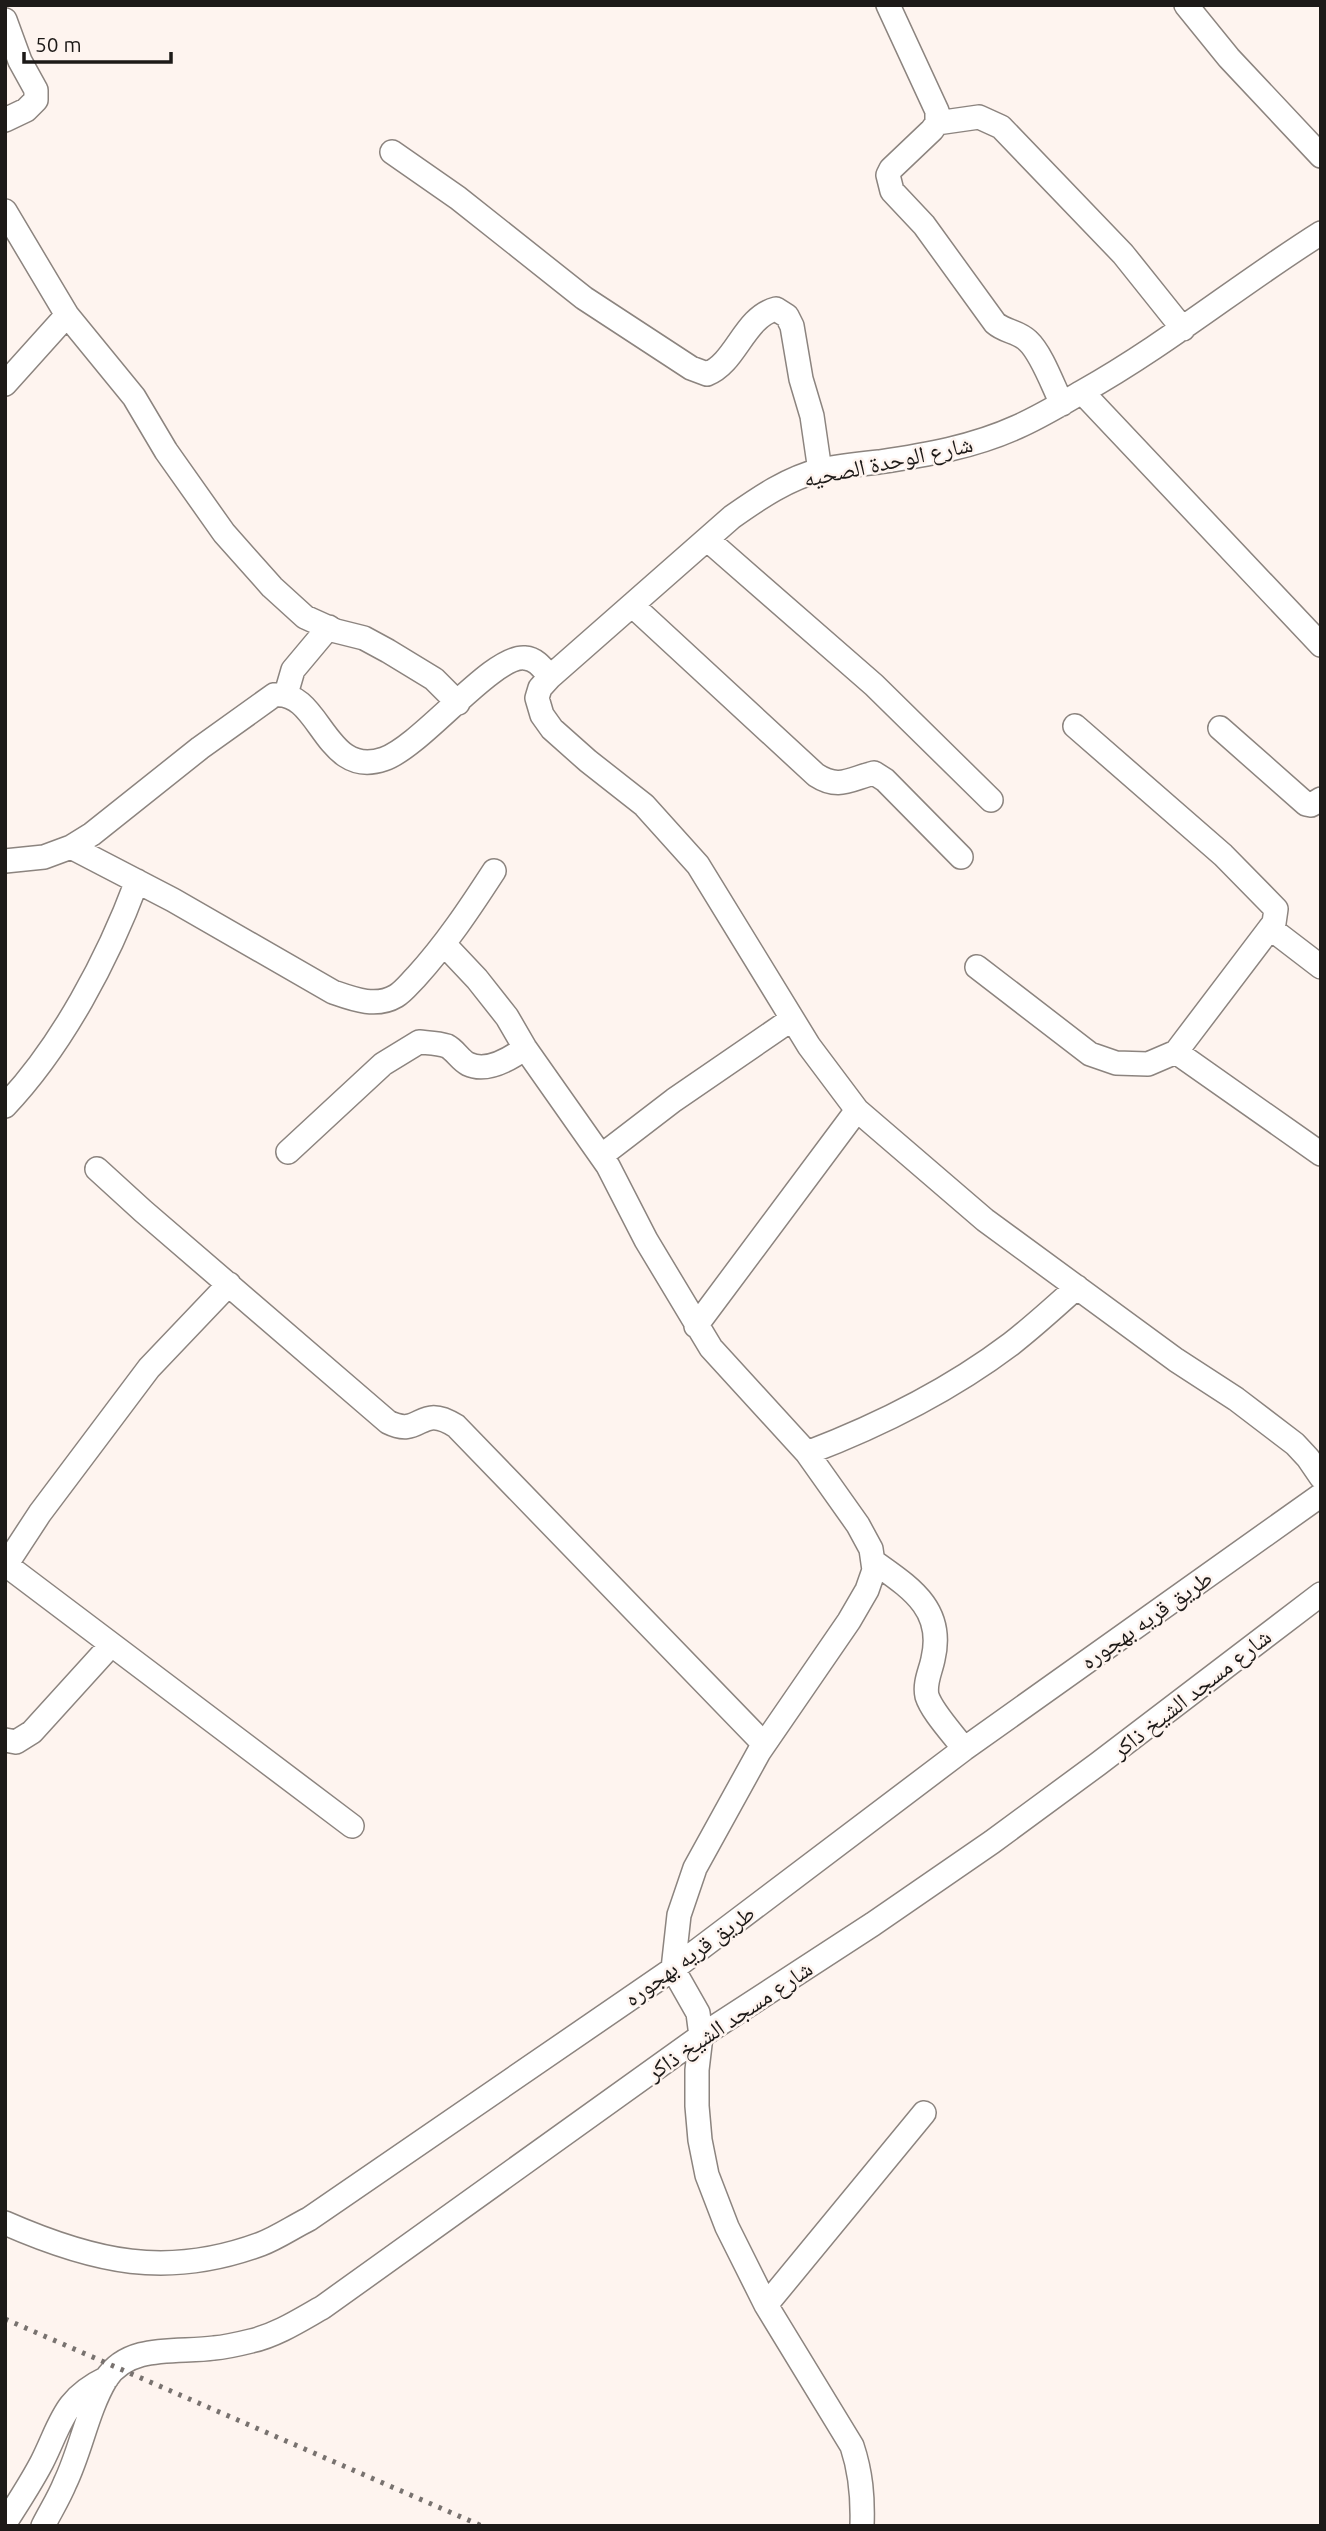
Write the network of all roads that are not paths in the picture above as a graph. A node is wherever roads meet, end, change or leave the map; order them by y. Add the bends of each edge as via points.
1 (888, 5) edge
2 (1185, 5) edge
3 (5, 20) edge
4 (5, 120) edge
5 (937, 123) junction
6 (392, 152) dead end
7 (1321, 156) edge
8 (5, 211) edge
9 (1321, 233) edge
10 (67, 315) junction
11 (1183, 329) junction
12 (5, 384) edge
13 (1072, 398) junction
14 (820, 471) junction
15 (708, 540) junction
16 (633, 606) junction
17 (329, 627) junction
18 (1321, 645) edge
19 (550, 677) junction
20 (286, 694) junction
21 (458, 703) junction
22 (1075, 726) dead end
23 (1220, 728) dead end
24 (1321, 799) edge
25 (991, 800) dead end
26 (71, 847) junction
27 (961, 856) dead end
28 (5, 860) edge
29 (494, 870) dead end
30 (137, 881) junction
31 (1270, 928) junction
32 (444, 944) junction
33 (978, 967) dead end
34 (1321, 967) edge
35 (792, 1018) junction
36 (524, 1048) junction
37 (1176, 1052) junction
38 (5, 1107) edge
39 (857, 1110) junction
40 (288, 1152) dead end
41 (1321, 1154) edge
42 (601, 1156) junction
43 (97, 1169) dead end
44 (229, 1284) junction
45 (1077, 1287) junction
46 (696, 1326) junction
47 (807, 1453) junction
48 (1321, 1478) edge
49 (1321, 1495) edge
50 (873, 1561) junction
51 (6, 1564) edge
52 (1321, 1594) edge
53 (111, 1645) junction
54 (5, 1740) edge
55 (764, 1744) junction
56 (964, 1749) junction
57 (352, 1826) dead end
58 (676, 1975) junction
59 (700, 2024) junction
60 (924, 2113) dead end
61 (5, 2223) edge
62 (766, 2305) junction
63 (107, 2378) junction
64 (5, 2524) edge
65 (43, 2526) edge
66 (862, 2526) edge

1 - 5 street via 937,111
2 - 7 street
3 - 4 street via 19,61 36,90 36,100
5 - 11 street via 979,117 1001,127 1123,254
5 - 13 street via 891,169 892,191 924,226 995,323 1018,333 1032,346
6 - 14 street via 584,298 691,368 707,374 718,370 769,311 776,309 787,316 812,416
8 - 10 street
9 - 11 street, شارع الوحدة الصحيه
10 - 12 street
10 - 17 street via 134,397 223,533 285,600 305,617
11 - 13 street, شارع الوحدة الصحيه
13 - 14 street, شارع الوحدة الصحيه via 982,441
13 - 18 street
14 - 15 street, شارع الوحدة الصحيه via 759,498
15 - 16 street, شارع الوحدة الصحيه
15 - 25 street via 874,685
16 - 19 street, شارع الوحدة الصحيه
16 - 27 street via 816,775 841,784 874,773
17 - 20 street via 293,670
17 - 21 street via 388,650 434,679
19 - 21 street via 538,663 515,659
19 - 35 street via 537,698 542,715 588,761 644,805 698,865
20 - 21 street via 298,700 341,754 370,762 397,752
20 - 26 street via 274,695
22 - 31 street via 1223,855 1274,906 1276,915
23 - 24 street via 1306,804
26 - 28 street via 44,857
26 - 30 street
29 - 32 street
30 - 32 street via 332,992 358,1001 397,996
30 - 38 street via 69,1021 47,1057
31 - 34 street
31 - 37 street
32 - 36 street via 507,1017
33 - 37 street via 1090,1054 1116,1063 1148,1064
35 - 39 street
35 - 42 street
36 - 40 street via 495,1065 478,1066 447,1046 419,1042 374,1071
36 - 42 street
37 - 41 street
39 - 45 street via 985,1220
39 - 46 street
42 - 46 street
43 - 44 street
44 - 51 street via 149,1368
44 - 55 street via 388,1422 408,1428 432,1416 456,1426
45 - 47 street via 978,1367 850,1437
45 - 48 street via 1284,1436
46 - 47 street
47 - 50 street via 858,1525
49 - 56 street, طريق قريه بهجوره
50 - 55 street via 867,1590 849,1621
50 - 56 street via 925,1603 932,1615 934,1656 927,1695
51 - 53 street
52 - 59 street, شارع مسجد الشيخ ذاكر via 992,1842 873,1924
53 - 54 street via 32,1732 16,1742
53 - 57 street
55 - 58 street via 695,1868 679,1915
56 - 58 street, طريق قريه بهجوره
58 - 59 street
58 - 61 street, طريق قريه بهجوره via 309,2219 262,2244 211,2259 158,2264 105,2259 54,2245
59 - 62 street via 697,2106 707,2175
59 - 63 street, شارع مسجد الشيخ ذاكر via 323,2307 290,2327 253,2341 135,2356
60 - 62 street
62 - 66 street via 852,2446 860,2470
63 - 64 street, شارع مسجد الشيخ ذاكر via 78,2396 67,2409
63 - 65 street via 66,2483

